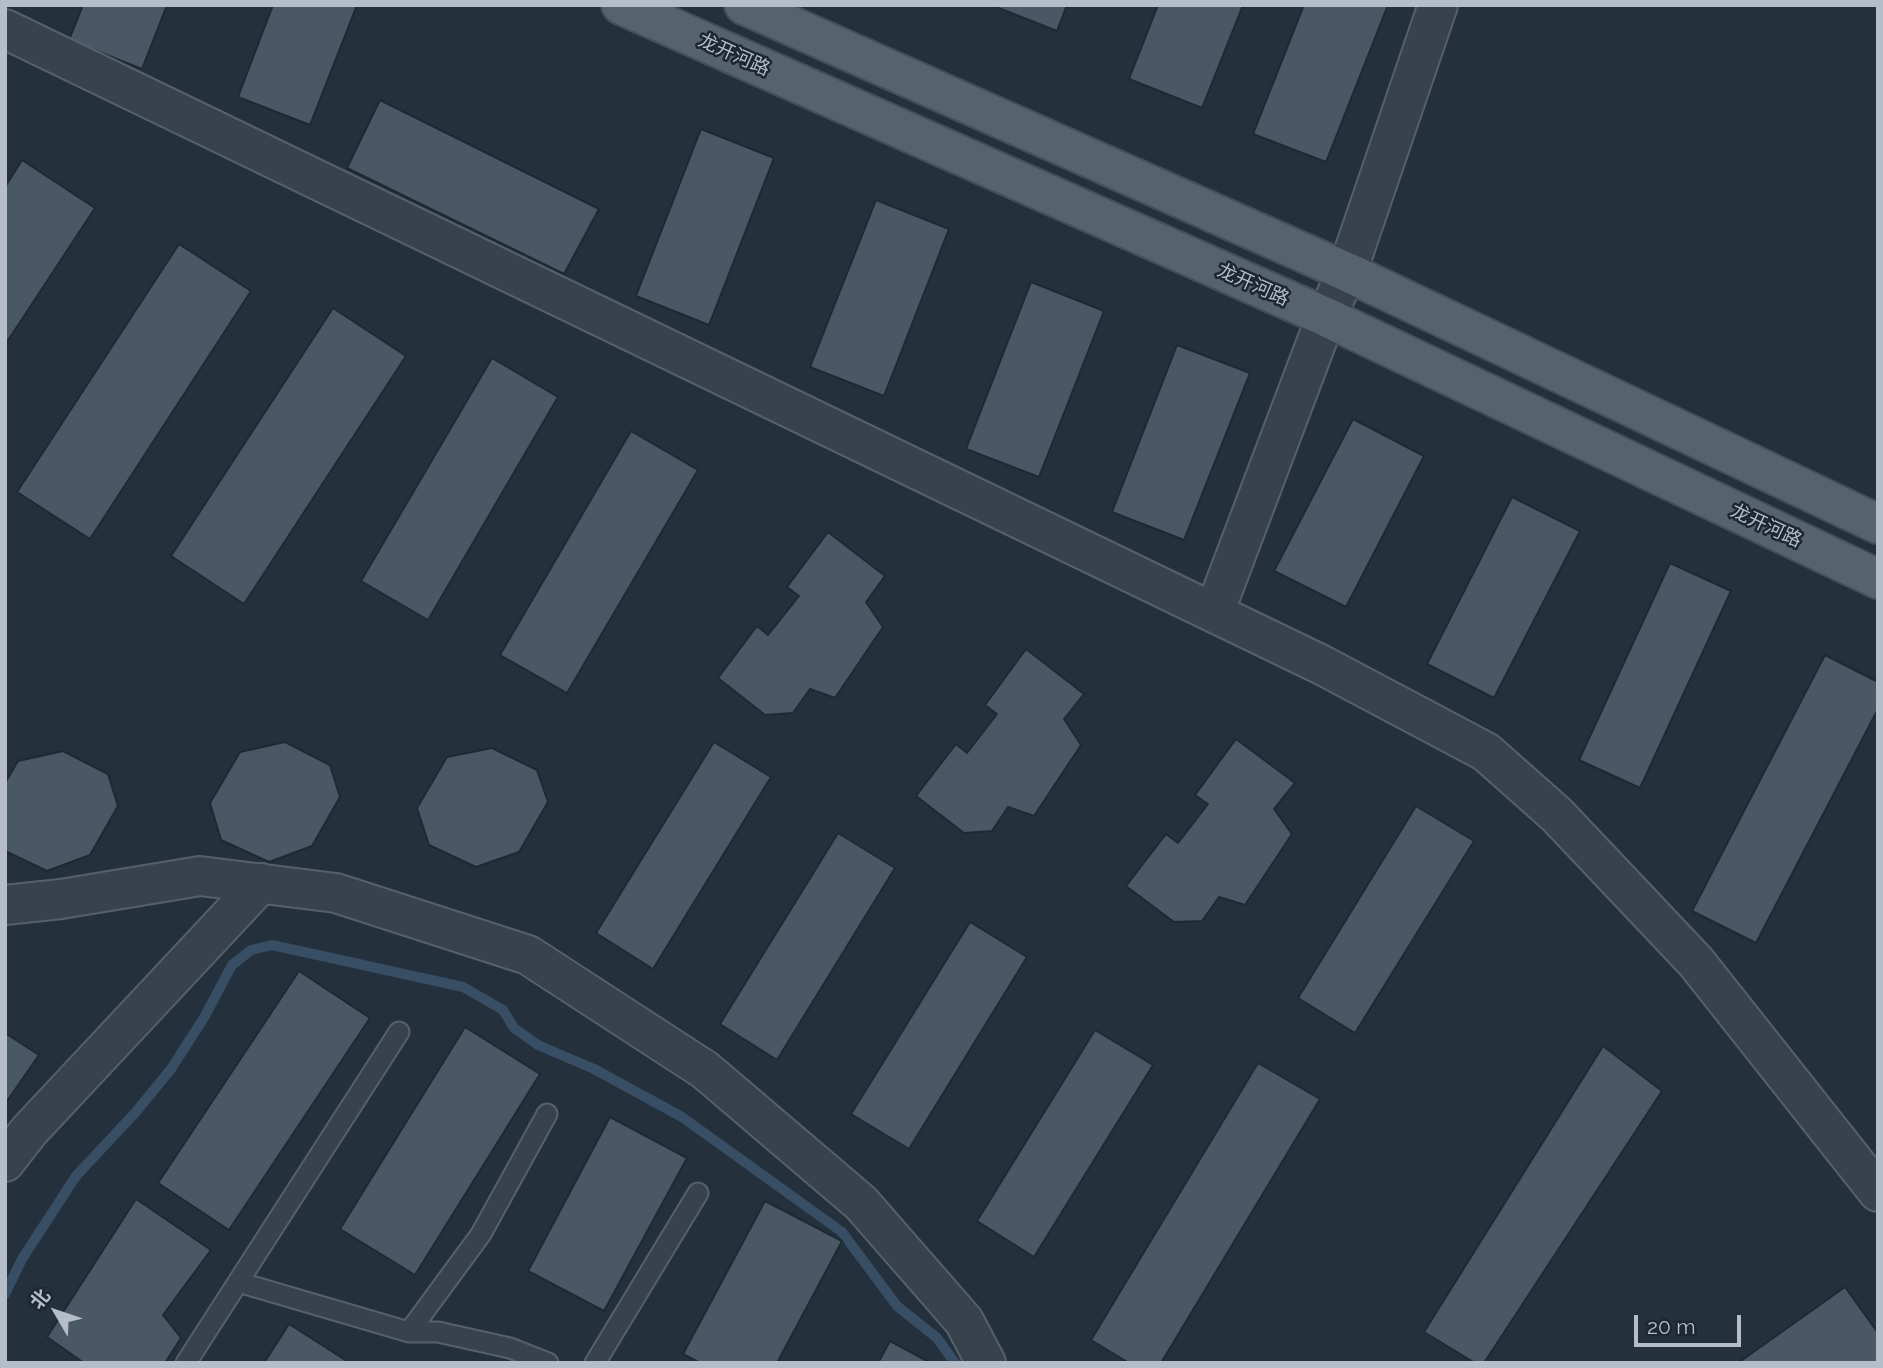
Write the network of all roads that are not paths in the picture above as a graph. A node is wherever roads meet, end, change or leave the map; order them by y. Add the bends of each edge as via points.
1 (621, 5) edge
2 (744, 5) edge
3 (1438, 5) edge
4 (5, 29) edge
5 (1347, 272) junction
6 (1326, 317) junction
7 (1878, 524) edge
8 (1878, 579) edge
9 (1214, 613) junction
10 (261, 883) junction
11 (5, 905) edge
12 (399, 1032) dead end
13 (547, 1114) dead end
14 (5, 1162) edge
15 (1878, 1192) edge
16 (698, 1193) dead end
17 (238, 1282) junction
18 (410, 1332) junction
19 (186, 1363) edge
20 (548, 1363) edge
21 (595, 1363) edge
22 (986, 1363) edge

1 - 6 main road, 龙开河路
2 - 5 main road
3 - 5 street
4 - 9 street
5 - 6 street
5 - 7 main road
6 - 8 main road, 龙开河路
6 - 9 street
9 - 15 street via 1486,752 1557,815 1696,962
10 - 11 street via 200,876
10 - 14 street
10 - 22 street via 336,892 528,955 705,1070 861,1203 964,1321
12 - 17 lane
13 - 18 lane via 481,1234
16 - 21 lane
17 - 18 lane
17 - 19 lane
18 - 20 lane via 438,1332 510,1348

